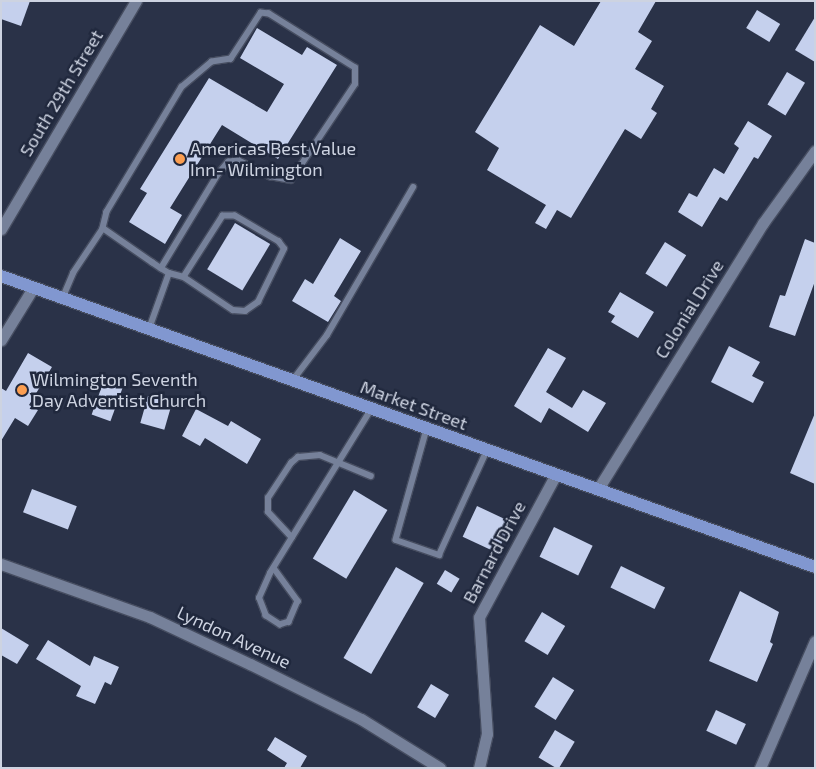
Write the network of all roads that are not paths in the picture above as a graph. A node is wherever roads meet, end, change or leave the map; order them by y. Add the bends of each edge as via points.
1 (136, 1) edge
2 (815, 151) edge
3 (413, 187) dead end
4 (104, 228) junction
5 (1, 229) edge
6 (161, 268) junction
7 (169, 273) junction
8 (1, 276) edge
9 (184, 277) junction
10 (33, 288) junction
11 (63, 298) junction
12 (149, 329) junction
13 (1, 340) edge
14 (293, 380) junction
15 (372, 408) junction
16 (427, 428) junction
17 (487, 450) junction
18 (339, 461) junction
19 (556, 474) junction
20 (371, 476) dead end
21 (598, 489) junction
22 (292, 538) junction
23 (1, 564) edge
24 (815, 567) edge
25 (274, 568) junction
26 (815, 641) edge
27 (440, 768) edge
28 (478, 768) edge
29 (760, 768) edge

1 - 5 street, South 29th Street
2 - 21 street, Colonial Drive via 764,223
3 - 14 lane via 327,335
4 - 6 lane
4 - 6 lane via 107,212 182,87 212,62 231,59 261,13 355,68 355,84 291,180 270,176 238,160 228,162
4 - 11 lane via 73,273
6 - 7 lane
7 - 9 lane
7 - 12 lane
8 - 10 main road, Market Street
9 - 9 lane via 233,310 245,311 258,302 284,249 279,242 235,216 223,216
10 - 11 main road, Market Street
10 - 13 street
11 - 12 main road, Market Street
12 - 14 main road, Market Street
14 - 15 main road, Market Street
15 - 16 main road, Market Street
15 - 18 lane
16 - 17 main road, Market Street
16 - 17 lane via 396,540 439,555
17 - 19 main road, Market Street
18 - 20 lane
18 - 22 lane
18 - 22 lane via 320,455 298,457 273,490 268,512
19 - 21 main road, Market Street
19 - 28 street, Barnard Drive via 479,617 487,734
21 - 24 main road, Market Street
22 - 25 lane
23 - 27 street, Lyndon Avenue via 150,617 341,708
25 - 25 lane via 259,598 260,608 280,625 289,622 298,601
26 - 29 street

